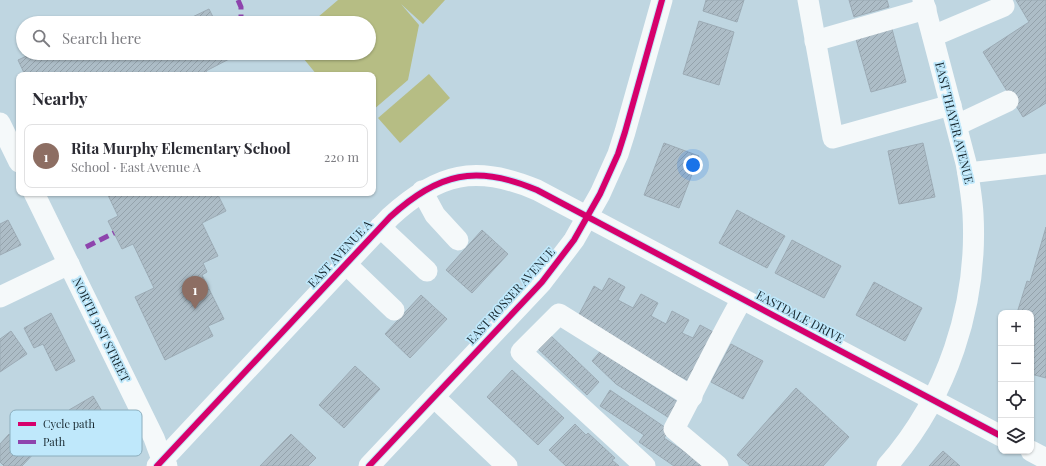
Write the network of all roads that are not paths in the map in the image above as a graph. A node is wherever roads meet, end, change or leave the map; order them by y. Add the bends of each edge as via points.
1 (662, 0) edge
2 (808, 0) edge
3 (924, 4) edge
4 (1004, 6) dead end
5 (933, 36) junction
6 (815, 41) junction
7 (1008, 102) dead end
8 (951, 105) junction
9 (0, 123) edge
10 (957, 125) junction
11 (16, 156) edge
12 (1046, 164) edge
13 (968, 173) junction
14 (422, 191) junction
15 (35, 196) edge
16 (588, 217) junction
17 (380, 227) junction
18 (458, 240) dead end
19 (69, 264) junction
20 (346, 264) junction
21 (427, 271) dead end
22 (0, 297) edge
23 (742, 299) junction
24 (394, 310) dead end
25 (434, 397) junction
26 (692, 397) junction
27 (933, 400) junction
28 (140, 410) edge
29 (142, 414) edge
30 (998, 434) edge
31 (1034, 453) edge
32 (1046, 459) edge
33 (162, 464) edge
34 (641, 465) edge
35 (368, 466) edge
36 (507, 466) edge
37 (718, 466) edge
38 (887, 466) edge

1 - 16 street, EAST ROSSER AVENUE via 625,132 610,174
2 - 6 street
3 - 5 street, EAST THAYER AVENUE
3 - 6 street
4 - 5 street
5 - 8 street, EAST THAYER AVENUE
6 - 8 street via 833,138
7 - 10 street
8 - 10 street, EAST THAYER AVENUE
9 - 11 street
10 - 13 street, EAST THAYER AVENUE
12 - 13 street
13 - 27 street, EAST THAYER AVENUE via 973,243 968,291 954,351
14 - 16 street, EAST AVENUE A via 460,176 485,175 504,178 537,190
14 - 17 street, EAST AVENUE A
14 - 18 street via 435,215
15 - 19 street, NORTH 31ST STREET
16 - 23 street, EASTDALE DRIVE
16 - 25 street, EAST ROSSER AVENUE via 542,282
17 - 20 street, EAST AVENUE A
17 - 21 street
19 - 22 street
19 - 28 street, NORTH 31ST STREET
20 - 24 street
20 - 33 street, EAST AVENUE A
23 - 26 street
23 - 27 street, EASTDALE DRIVE
25 - 35 street, EAST ROSSER AVENUE
25 - 36 street
26 - 34 street via 559,314 520,352
26 - 37 street via 674,430
27 - 30 street, EASTDALE DRIVE
27 - 38 street, EAST THAYER AVENUE via 910,438
29 - 33 street, NORTH 31ST STREET via 159,450
31 - 32 street

